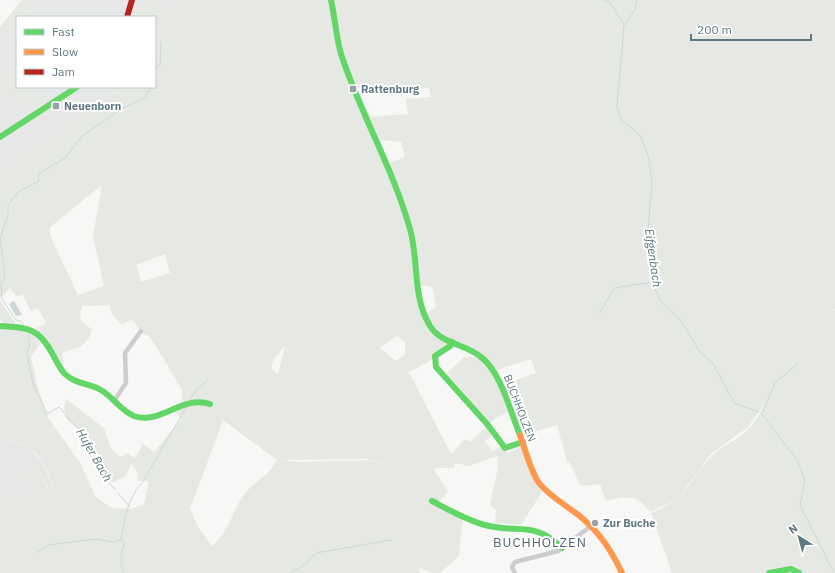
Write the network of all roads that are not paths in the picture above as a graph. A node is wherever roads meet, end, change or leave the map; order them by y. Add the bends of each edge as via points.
1 (132, 0) edge
2 (330, 0) edge
3 (127, 16) edge
4 (75, 88) edge
5 (0, 138) edge
6 (2, 326) edge
7 (141, 331) dead end
8 (452, 342) junction
9 (114, 402) junction
10 (210, 404) dead end
11 (523, 442) junction
12 (432, 501) dead end
13 (591, 526) junction
14 (562, 548) junction
15 (514, 573) edge
16 (622, 573) edge
17 (769, 573) edge
18 (798, 573) edge

1 - 3 street
2 - 8 street, BUCHHOLZEN via 342,54 410,228 422,307 432,330
4 - 5 street
6 - 9 street via 32,329 44,341 71,379 99,389
7 - 9 street via 125,353 126,383
8 - 11 street, BUCHHOLZEN via 486,359 493,368
8 - 11 street via 435,356 436,367 505,448
9 - 10 street via 120,408 140,417 160,415 194,402
11 - 13 street, BUCHHOLZEN via 533,472 544,489
12 - 14 street via 473,521 492,527 538,529
13 - 14 street
13 - 16 street, BUCHHOLZEN via 608,547
14 - 15 street via 515,562 512,567
17 - 18 street via 791,569

